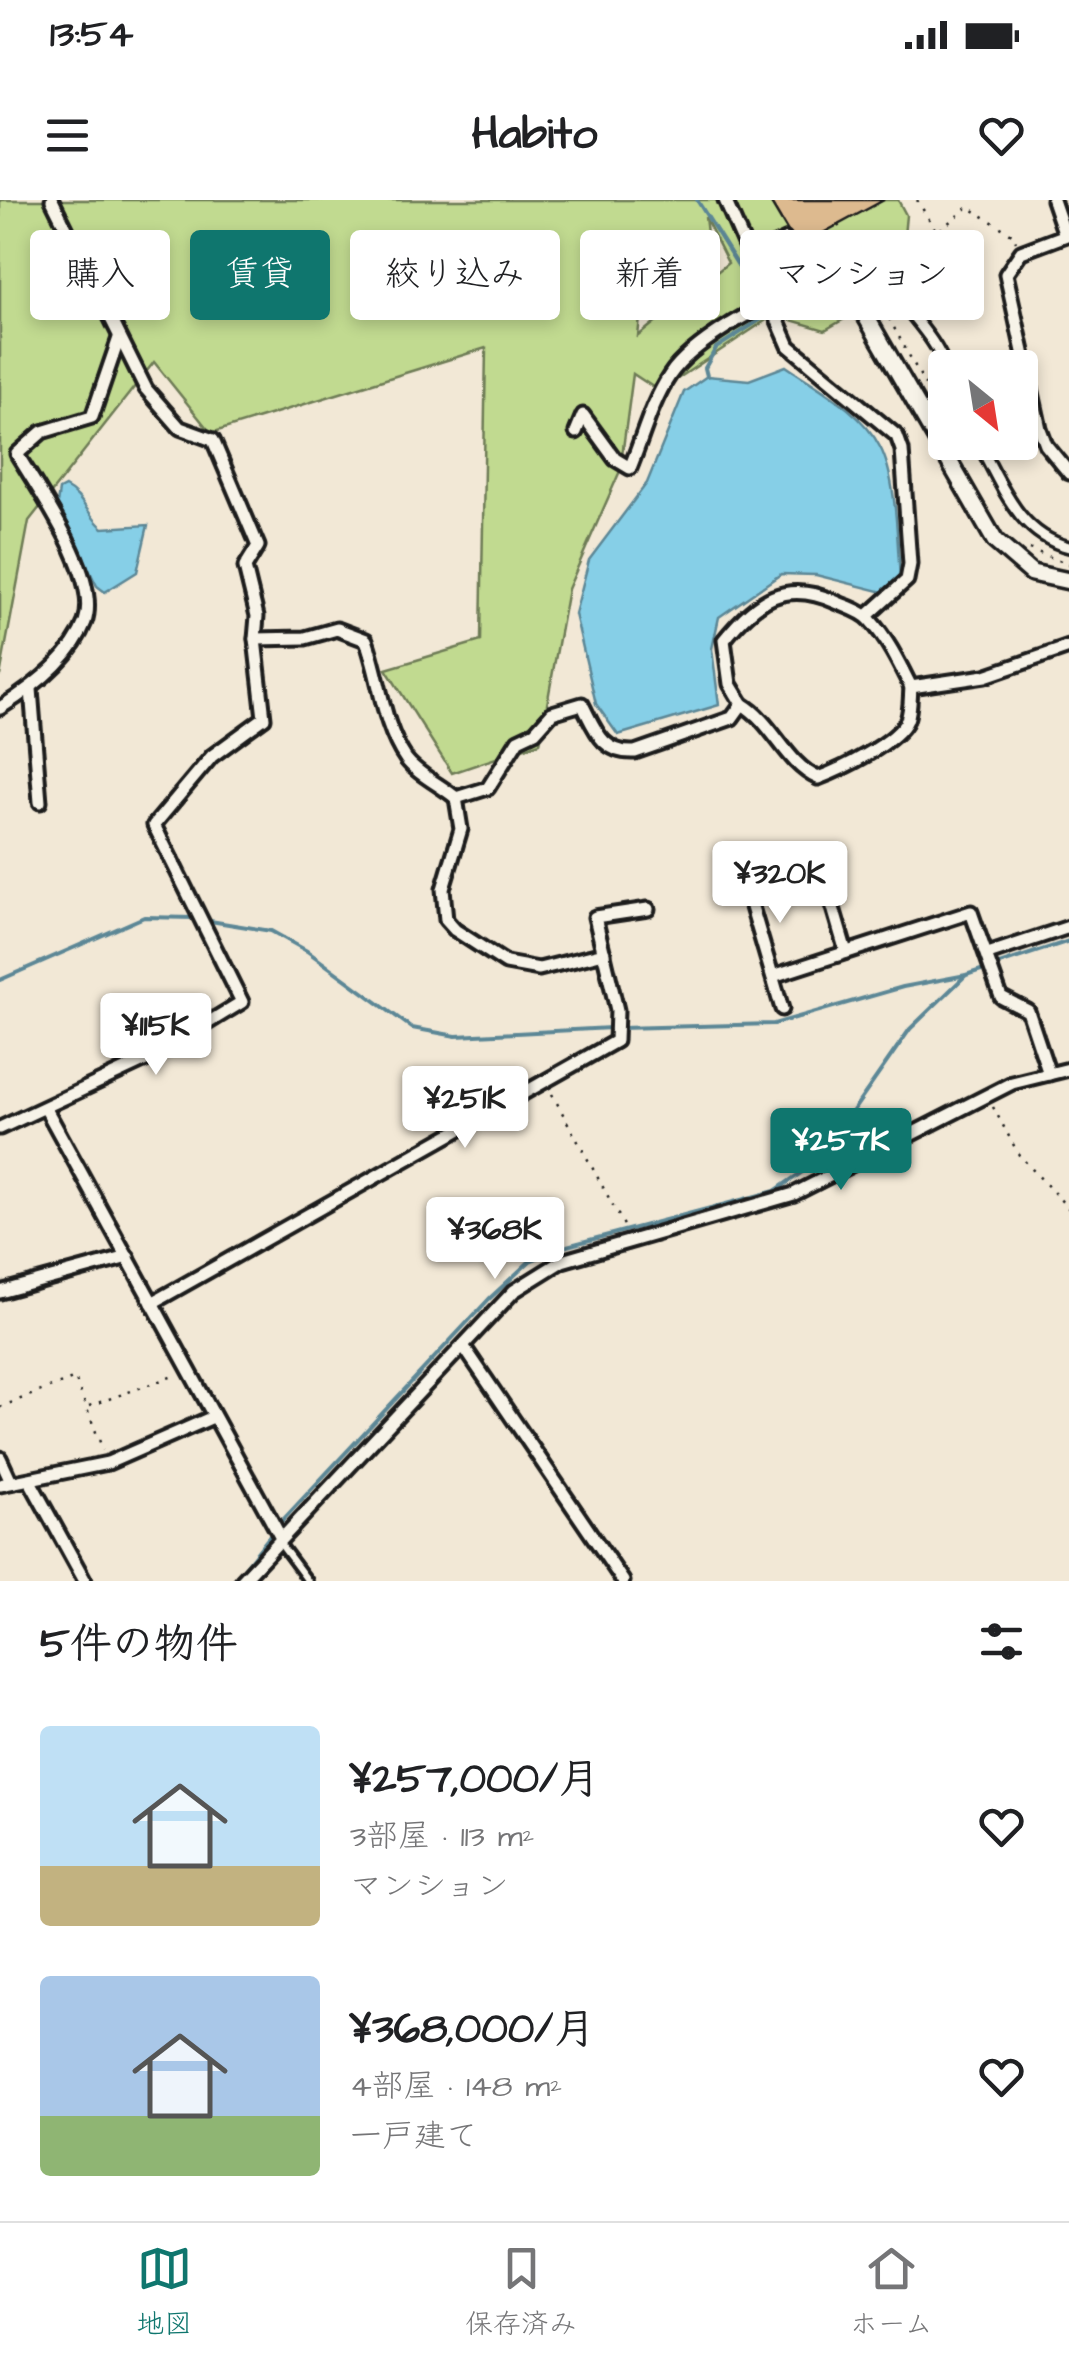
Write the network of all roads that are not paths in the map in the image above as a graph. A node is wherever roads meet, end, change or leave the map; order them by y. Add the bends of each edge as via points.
1 (52, 200) edge
2 (724, 200) edge
3 (1053, 200) edge
4 (740, 233) edge
5 (1067, 234) edge
6 (743, 320) edge
7 (780, 320) edge
8 (868, 320) edge
9 (912, 320) edge
10 (119, 338) junction
11 (939, 350) edge
12 (576, 432) dead end
13 (988, 460) edge
14 (1069, 473) edge
15 (1069, 547) edge
16 (1069, 580) edge
17 (867, 616) junction
18 (256, 640) junction
19 (1068, 650) edge
20 (910, 686) junction
21 (31, 689) junction
22 (742, 704) junction
23 (0, 708) edge
24 (456, 798) junction
25 (40, 802) dead end
26 (737, 856) dead end
27 (745, 882) junction
28 (648, 909) dead end
29 (1069, 928) edge
30 (604, 952) junction
31 (846, 952) junction
32 (988, 954) junction
33 (772, 976) junction
34 (782, 1009) dead end
35 (1069, 1069) edge
36 (1049, 1074) junction
37 (46, 1109) junction
38 (0, 1128) edge
39 (128, 1258) junction
40 (0, 1292) edge
41 (152, 1302) junction
42 (464, 1347) junction
43 (213, 1417) junction
44 (0, 1458) edge
45 (30, 1481) junction
46 (6, 1484) edge
47 (280, 1540) junction
48 (85, 1581) edge
49 (242, 1581) edge
50 (308, 1581) edge
51 (624, 1581) edge

1 - 10 street
2 - 4 street
3 - 5 street
5 - 14 street via 1021,252 1006,274 1040,429
6 - 12 street via 693,350 672,372 630,468 583,415
7 - 17 street via 789,346 883,422 902,450 910,564 906,580
8 - 16 street via 995,541 1032,573
9 - 11 street
10 - 18 street via 146,389 180,428 213,440 228,468 258,546 245,567 258,616
10 - 21 street via 92,417 42,432 17,454 61,526 86,589 86,621
13 - 15 street via 1018,516 1041,537
17 - 20 street
17 - 22 street via 810,590 776,594 742,617 724,640 730,684
18 - 24 street via 338,629 366,640 380,700 407,760
18 - 37 street via 264,718 212,756 154,825 242,1002 150,1058
19 - 20 street via 986,676
20 - 22 street via 907,721 899,732 818,778 802,771 766,723
21 - 23 street
21 - 25 street
22 - 24 street via 732,718 619,753 603,744 582,704 552,712 536,732 518,740 488,788
24 - 30 street via 461,829 443,889 446,920 455,930 506,964 539,969
26 - 27 street
27 - 31 street via 820,860
27 - 33 street
28 - 30 street via 595,918
29 - 32 street
30 - 41 street via 617,1010 616,1041
31 - 32 street via 971,912
31 - 33 street
32 - 36 street via 1001,998 1028,1011
33 - 34 street
35 - 36 street
36 - 42 street via 1012,1083 794,1194 562,1261 514,1291
37 - 38 street
37 - 39 street
39 - 40 street
39 - 41 street
41 - 43 street
42 - 47 street
42 - 51 street
43 - 45 street via 108,1463
43 - 47 street
44 - 46 street
45 - 46 street
45 - 48 street
47 - 49 street
47 - 50 lane

